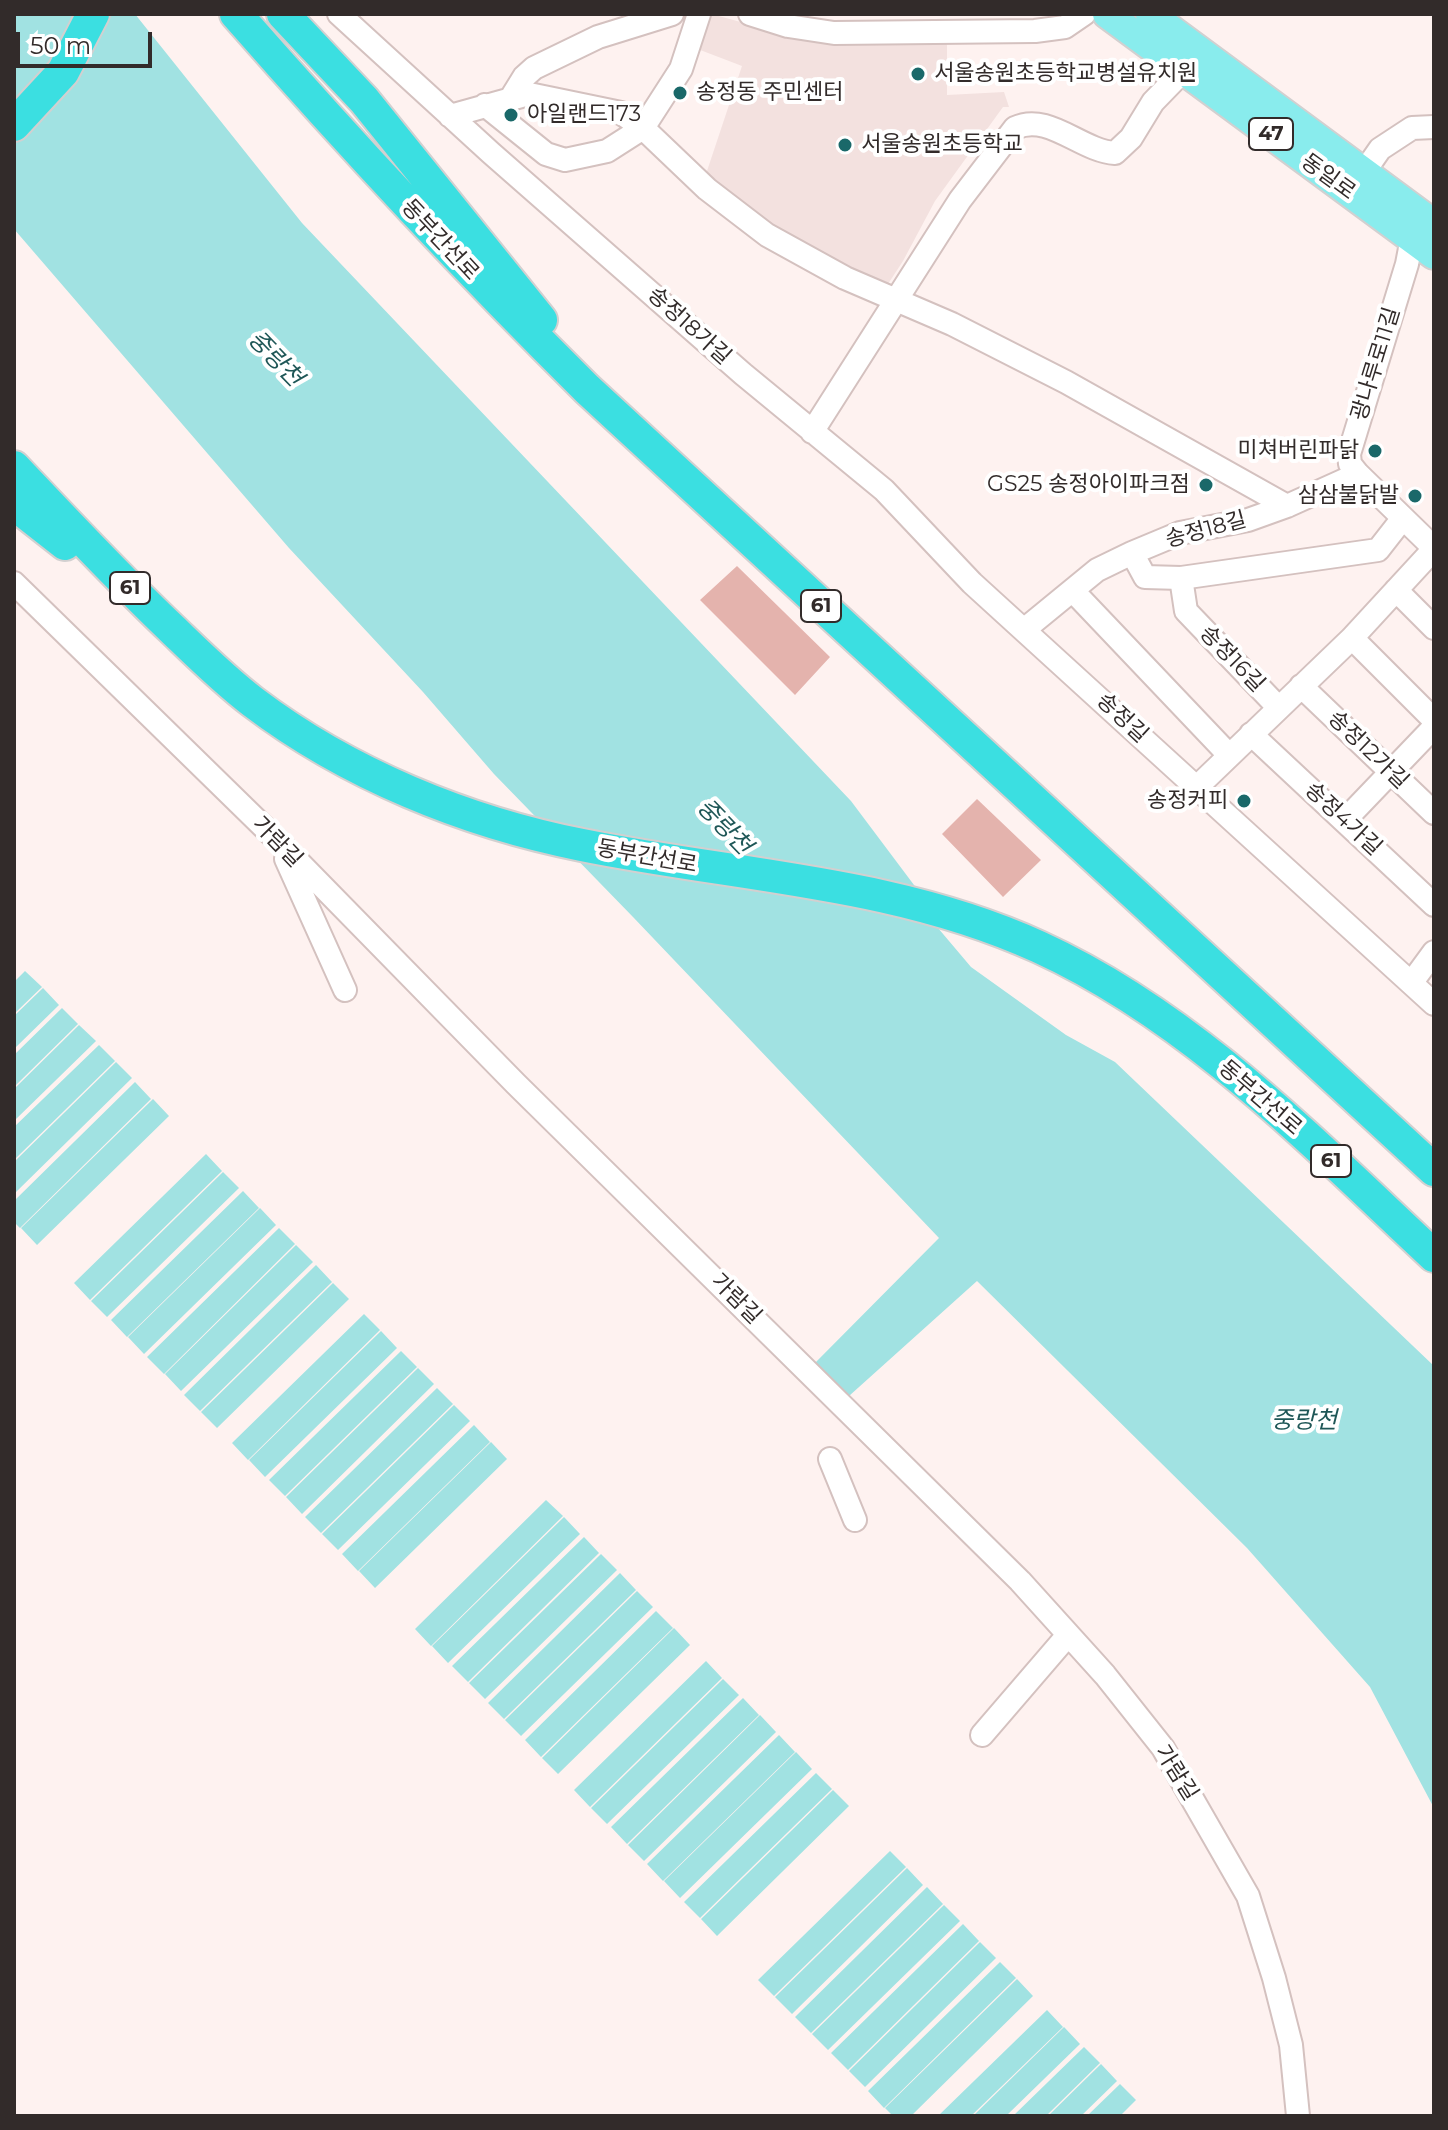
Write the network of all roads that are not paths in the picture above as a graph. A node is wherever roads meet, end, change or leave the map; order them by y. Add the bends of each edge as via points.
1 (93, 14) edge
2 (236, 14) edge
3 (283, 14) edge
4 (339, 14) edge
5 (672, 14) edge
6 (699, 14) edge
7 (750, 14) edge
8 (1084, 14) edge
9 (1107, 14) edge
10 (1169, 19) edge
11 (1184, 70) junction
12 (511, 98) junction
13 (485, 105) junction
14 (450, 116) junction
15 (14, 125) edge
16 (1434, 127) edge
17 (643, 128) junction
18 (1364, 172) junction
19 (1427, 239) edge
20 (895, 301) junction
21 (587, 389) junction
22 (812, 432) junction
23 (14, 467) edge
24 (1358, 474) junction
25 (14, 504) edge
26 (1287, 506) junction
27 (1403, 518) junction
28 (1434, 548) edge
29 (1132, 553) junction
30 (1181, 578) junction
31 (14, 583) edge
32 (1396, 590) junction
33 (1073, 591) junction
34 (159, 617) junction
35 (1434, 628) edge
36 (1025, 629) junction
37 (1352, 638) junction
38 (1301, 686) junction
39 (1278, 707) junction
40 (1434, 720) edge
41 (1434, 727) edge
42 (1251, 734) junction
43 (1229, 755) junction
44 (1391, 772) junction
45 (1197, 787) junction
46 (1434, 813) edge
47 (1345, 820) junction
48 (277, 840) junction
49 (1434, 905) edge
50 (1434, 952) edge
51 (1412, 982) junction
52 (345, 990) dead end
53 (1434, 1004) edge
54 (1434, 1170) edge
55 (1434, 1256) edge
56 (830, 1459) dead end
57 (855, 1520) dead end
58 (1068, 1635) junction
59 (982, 1735) dead end
60 (1298, 2116) edge

1 - 15 highway via 63,72
2 - 21 highway, 동부간선로 / 61 via 477,280
3 - 21 highway via 398,140 531,305
4 - 14 street, 송정18가길
5 - 12 street via 598,37 534,68
6 - 17 street via 681,69
7 - 8 street via 834,33 1035,31 1065,27
9 - 11 main road, 동일로 / 47
10 - 18 main road, 동일로 / 47
11 - 19 main road, 동일로 / 47
11 - 20 street via 1115,153 1101,152 1039,124 1015,128 960,200
12 - 13 street
12 - 17 street via 529,94 571,101 621,113
13 - 14 street
13 - 17 street via 546,154 565,160 607,151
14 - 22 street, 송정18가길
16 - 18 street, 동일로 via 1412,128 1380,149
17 - 20 street via 707,189 767,235
18 - 19 main road, 동일로 / 47
19 - 24 street, 광나루로11길 via 1407,264 1349,454
20 - 22 street
20 - 26 street via 1066,382
21 - 54 highway, 동부간선로 / 61
22 - 36 street, 송정길 via 884,490 972,583
23 - 34 highway, 동부간선로 / 61
24 - 26 street, 송정18길
24 - 27 street
25 - 34 highway
26 - 29 street, 송정18길 via 1248,520 1180,533
27 - 28 street
27 - 30 street via 1378,550
28 - 32 street, 송정16길
29 - 30 street via 1145,577
29 - 33 street, 송정18길 via 1097,570
30 - 39 street, 송정16길 via 1186,611
31 - 48 street, 가람길
32 - 35 street
32 - 37 street, 송정16길
33 - 36 street, 송정18길
33 - 43 street
34 - 55 highway, 동부간선로 / 61 via 252,702 361,768 424,797 512,828 593,848 919,904 1038,946 1164,1020 1226,1068
36 - 45 street, 송정길
37 - 38 street, 송정16길
37 - 40 street
38 - 39 street, 송정16길
38 - 44 street, 송정12가길
39 - 42 street, 송정16길
41 - 44 street
42 - 43 street, 송정16길
42 - 47 street, 송정4가길
43 - 45 street, 송정16길
44 - 46 street, 송정12가길
44 - 47 street
45 - 51 street, 송정길
47 - 49 street, 송정4가길
48 - 52 street
48 - 58 street, 가람길 via 1020,1581
50 - 51 street
51 - 53 street, 송정길
56 - 57 street
58 - 59 street
58 - 60 street, 가람길 via 1163,1748 1248,1896 1291,2045

